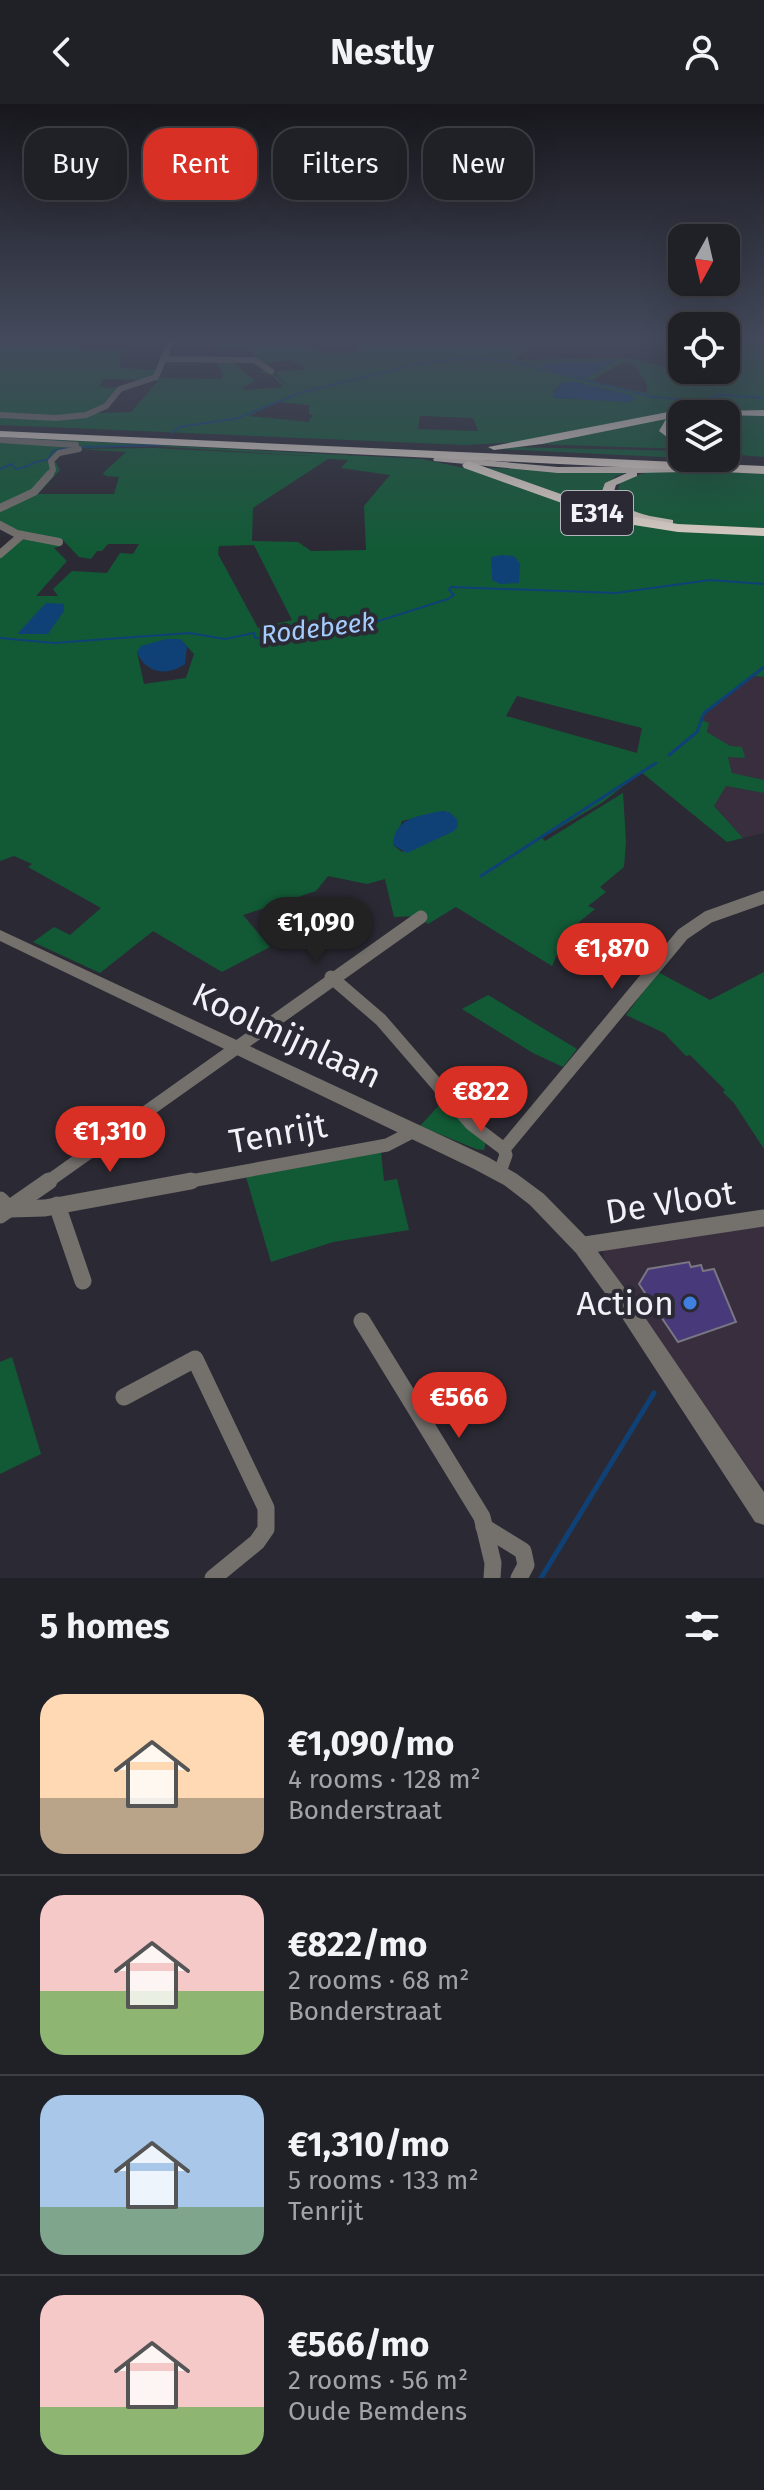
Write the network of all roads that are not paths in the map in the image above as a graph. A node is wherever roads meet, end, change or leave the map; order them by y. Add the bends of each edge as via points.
1 (98, 410) edge
2 (740, 413) edge
3 (764, 413) edge
4 (0, 415) edge
5 (668, 416) edge
6 (0, 434) edge
7 (285, 448) junction
8 (434, 454) junction
9 (740, 458) edge
10 (764, 462) edge
11 (668, 469) edge
12 (668, 471) edge
13 (740, 471) edge
14 (764, 472) edge
15 (0, 508) edge
16 (0, 525) edge
17 (764, 531) edge
18 (22, 535) junction
19 (59, 542) dead end
20 (0, 554) edge
21 (764, 897) edge
22 (421, 917) dead end
23 (0, 935) edge
24 (331, 977) junction
25 (238, 1047) junction
26 (414, 1131) junction
27 (504, 1149) junction
28 (490, 1168) junction
29 (57, 1205) junction
30 (3, 1208) edge
31 (764, 1218) edge
32 (585, 1245) junction
33 (83, 1281) dead end
34 (362, 1321) dead end
35 (124, 1397) dead end
36 (764, 1513) edge
37 (484, 1527) junction
38 (213, 1578) edge
39 (492, 1578) edge
40 (519, 1578) edge

1 - 4 street via 56,418
2 - 3 highway, E314
5 - 8 highway, E314 via 517,445
6 - 7 highway, E314
6 - 8 highway, E314
6 - 15 street via 79,449 54,456 53,470 41,486
7 - 8 highway, E314
7 - 14 highway, E314
8 - 10 highway, E314
8 - 11 highway, E314 via 542,470
8 - 17 highway, E314 via 622,519
9 - 10 highway, E314
12 - 17 highway, E314 via 623,477 611,483 609,496 621,509 655,521
13 - 14 highway, E314
16 - 18 street
18 - 19 street
18 - 20 street
21 - 27 street via 708,917 683,934
22 - 24 street
23 - 25 street, Koolmijnlaan
24 - 25 street
24 - 27 street via 385,1024 443,1094
25 - 26 street, Koolmijnlaan
25 - 30 street
26 - 28 street, Koolmijnlaan
26 - 29 street, Tenrijt via 387,1145
27 - 28 street via 506,1155
28 - 32 street, Koolmijnlaan via 547,1207
29 - 30 street, Tenrijt
29 - 33 street
31 - 32 street, De Vloot
32 - 36 street, Koolmijnlaan
34 - 37 street
35 - 38 street via 195,1359 266,1508 266,1529 257,1542
37 - 39 street
37 - 40 street via 523,1551 526,1565

